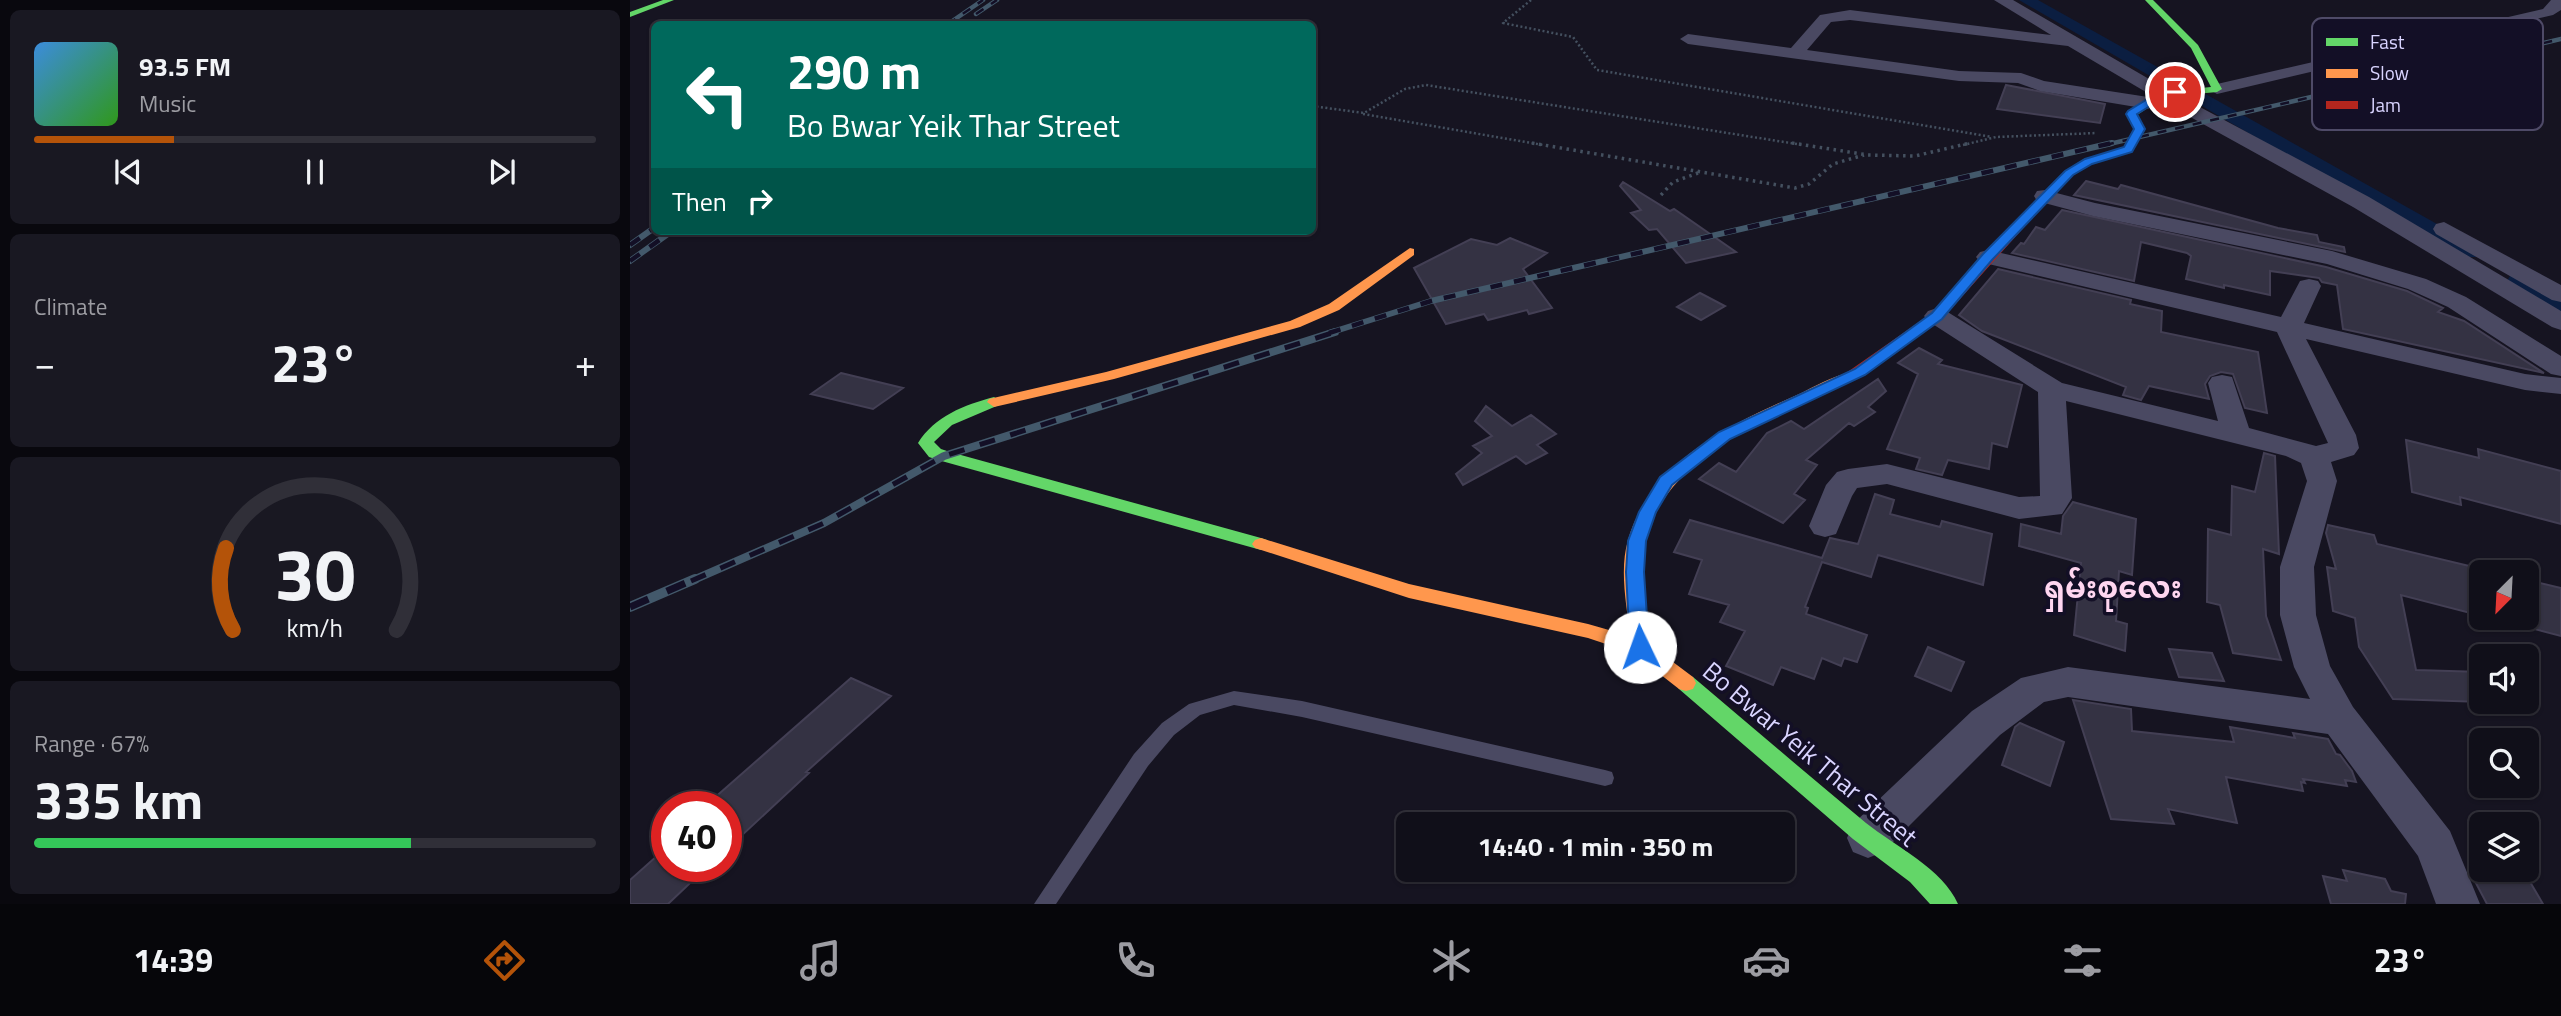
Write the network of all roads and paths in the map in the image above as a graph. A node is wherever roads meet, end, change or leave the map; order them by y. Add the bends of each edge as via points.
1 (663, 0) edge
2 (1531, 0) edge
3 (2002, 0) edge
4 (2149, 0) edge
5 (2559, 0) edge
6 (630, 15) edge
7 (2521, 18) edge
8 (1688, 39) dead end
9 (1975, 43) junction
10 (2078, 43) junction
11 (1794, 55) junction
12 (2312, 64) edge
13 (1959, 76) junction
14 (2180, 93) junction
15 (1316, 107) edge
16 (1355, 113) junction
17 (2140, 129) junction
18 (1996, 137) junction
19 (1868, 155) junction
20 (1699, 172) junction
21 (1661, 195) dead end
22 (2045, 196) junction
23 (1410, 252) dead end
24 (1988, 257) junction
25 (2309, 286) dead end
26 (2561, 295) edge
27 (1937, 316) junction
28 (2561, 322) edge
29 (2288, 329) junction
30 (2561, 368) edge
31 (2222, 383) dead end
32 (2561, 386) edge
33 (2052, 389) junction
34 (2236, 435) junction
35 (2314, 457) junction
36 (1825, 526) dead end
37 (1640, 647) junction
38 (2339, 719) junction
39 (1605, 778) dead end
40 (1868, 838) junction
41 (1044, 904) edge
42 (1946, 904) edge
43 (2458, 904) edge

1 - 6 street
2 - 18 path via 1503,23 1573,37 1597,70
3 - 10 street
4 - 14 street via 2195,47
5 - 7 street via 2548,12
8 - 11 street
9 - 10 street
9 - 11 street via 1850,15 1826,18
9 - 13 street
10 - 14 street
11 - 13 street
12 - 14 street
13 - 14 street via 2021,78 2040,86
14 - 17 street via 2132,114
14 - 26 street
14 - 28 street
15 - 16 path
16 - 19 path via 1372,111 1404,87 1426,85
16 - 20 path
17 - 18 path
17 - 22 street via 2128,149 2088,162
18 - 19 path via 1915,156
19 - 20 path via 1833,164 1809,184 1795,188
20 - 21 path via 1673,182
22 - 24 street
22 - 30 street via 2332,258 2393,276 2457,302
23 - 37 street via 1334,307 1295,324 1109,376 994,402 933,429 926,443 944,456 1242,538 1409,591
24 - 27 street
24 - 29 street
25 - 29 street
27 - 33 street
27 - 37 street via 1851,377 1725,435 1666,481 1637,541
29 - 32 street
29 - 35 street via 2344,448
31 - 34 street
33 - 34 street
33 - 36 street via 2056,498 2051,506 2019,508 1887,474 1848,479
34 - 35 street
35 - 38 street via 2322,481 2297,567 2298,615 2312,667
37 - 40 street, Bo Bwar Yeik Thar Street
38 - 40 street via 2068,682 2035,689 1986,723
38 - 43 street via 2435,845
39 - 41 lane via 1302,709 1234,698 1195,709 1168,729 1141,760
40 - 42 street, Bo Bwar Yeik Thar Street via 1934,886

